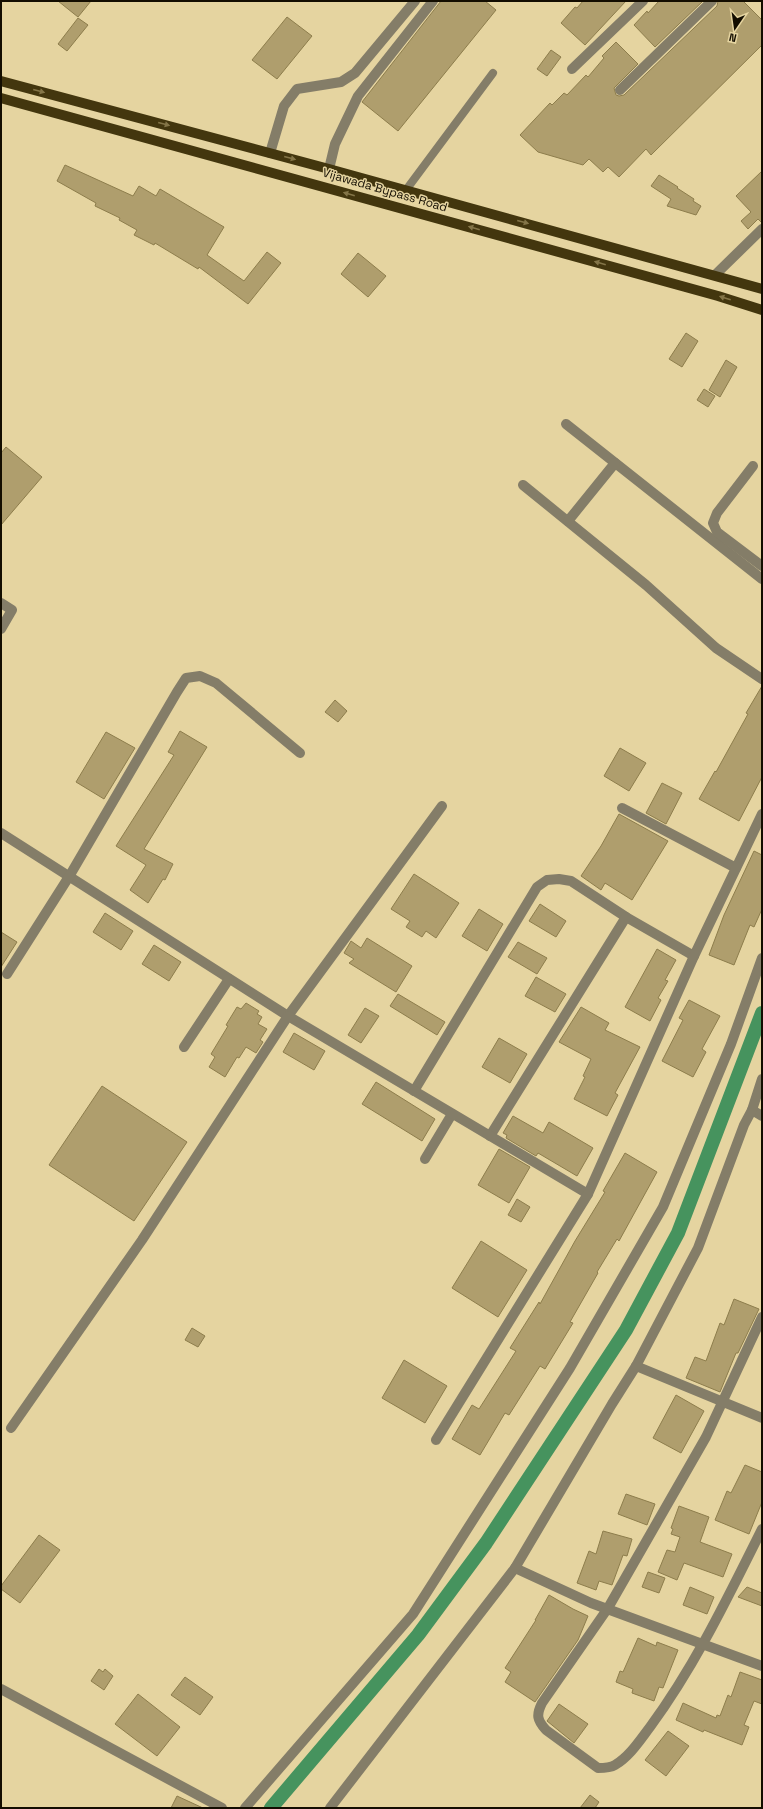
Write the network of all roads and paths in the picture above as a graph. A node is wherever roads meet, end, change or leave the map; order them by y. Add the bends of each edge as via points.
1 (415, 1) edge
2 (433, 1) edge
3 (643, 1) edge
4 (712, 1) edge
5 (572, 69) dead end
6 (493, 73) dead end
7 (1, 81) edge
8 (620, 90) dead end
9 (1, 98) edge
10 (270, 153) junction
11 (329, 169) junction
12 (406, 190) junction
13 (762, 229) edge
14 (715, 275) junction
15 (762, 289) edge
16 (762, 310) edge
17 (566, 424) dead end
18 (615, 463) junction
19 (753, 466) dead end
20 (523, 485) dead end
21 (568, 522) junction
22 (762, 566) edge
23 (762, 580) edge
24 (1, 603) edge
25 (1, 629) edge
26 (762, 679) edge
27 (300, 753) dead end
28 (442, 806) dead end
29 (622, 808) dead end
30 (762, 814) edge
31 (1, 833) edge
32 (736, 868) junction
33 (70, 875) junction
34 (626, 917) junction
35 (694, 956) junction
36 (762, 958) edge
37 (8, 974) dead end
38 (230, 979) junction
39 (288, 1016) junction
40 (184, 1047) dead end
41 (762, 1079) edge
42 (414, 1091) junction
43 (752, 1110) junction
44 (452, 1114) junction
45 (762, 1116) edge
46 (490, 1136) junction
47 (425, 1159) dead end
48 (588, 1194) junction
49 (762, 1318) edge
50 (636, 1366) junction
51 (723, 1402) junction
52 (762, 1418) edge
53 (11, 1428) dead end
54 (436, 1440) dead end
55 (762, 1529) edge
56 (515, 1568) junction
57 (608, 1608) junction
58 (703, 1644) junction
59 (762, 1666) edge
60 (1, 1689) edge
61 (222, 1808) edge
62 (245, 1808) edge
63 (330, 1808) edge

1 - 10 street via 355,73 341,82 297,89 284,106
2 - 11 street via 358,96 335,144
3 - 5 street
4 - 8 street
6 - 12 lane
7 -> 10 main road, Vijawada Bypass Road
16 -> 9 main road, Vijawada Bypass Road
10 -> 11 main road, Vijawada Bypass Road
11 - 12 main road, Vijawada Bypass Road
12 -> 14 main road, Vijawada Bypass Road
13 - 14 street
14 - 15 main road, Vijawada Bypass Road
17 - 18 street
18 - 21 street
18 - 23 street
19 - 22 street via 717,513 713,523 717,532
20 - 21 street
21 - 26 street via 646,585 716,648
24 - 25 street via 12,610
27 - 33 street via 216,683 200,676 186,678
28 - 39 street
29 - 32 street
30 - 32 street
31 - 33 street
32 - 35 street
33 - 37 street
33 - 38 street
34 - 35 street
34 - 42 street via 571,881 558,878 547,880 537,887
34 - 46 street
35 - 48 street
36 - 62 street via 731,1044 663,1206 570,1368 413,1614
38 - 39 street
38 - 40 street
39 - 42 street
39 - 53 street via 142,1240
41 - 43 street
42 - 44 street
43 - 45 street
43 - 50 street via 698,1248
44 - 46 street
44 - 47 street
46 - 48 street
48 - 54 street
49 - 51 street
50 - 51 street
50 - 56 street
51 - 52 street
51 - 57 street via 706,1437
55 - 58 street
56 - 57 street via 591,1603
56 - 63 street
57 - 58 street
57 - 58 street via 537,1714 539,1722 546,1730 598,1768 616,1765 635,1747 661,1712
58 - 59 street
60 - 61 street

